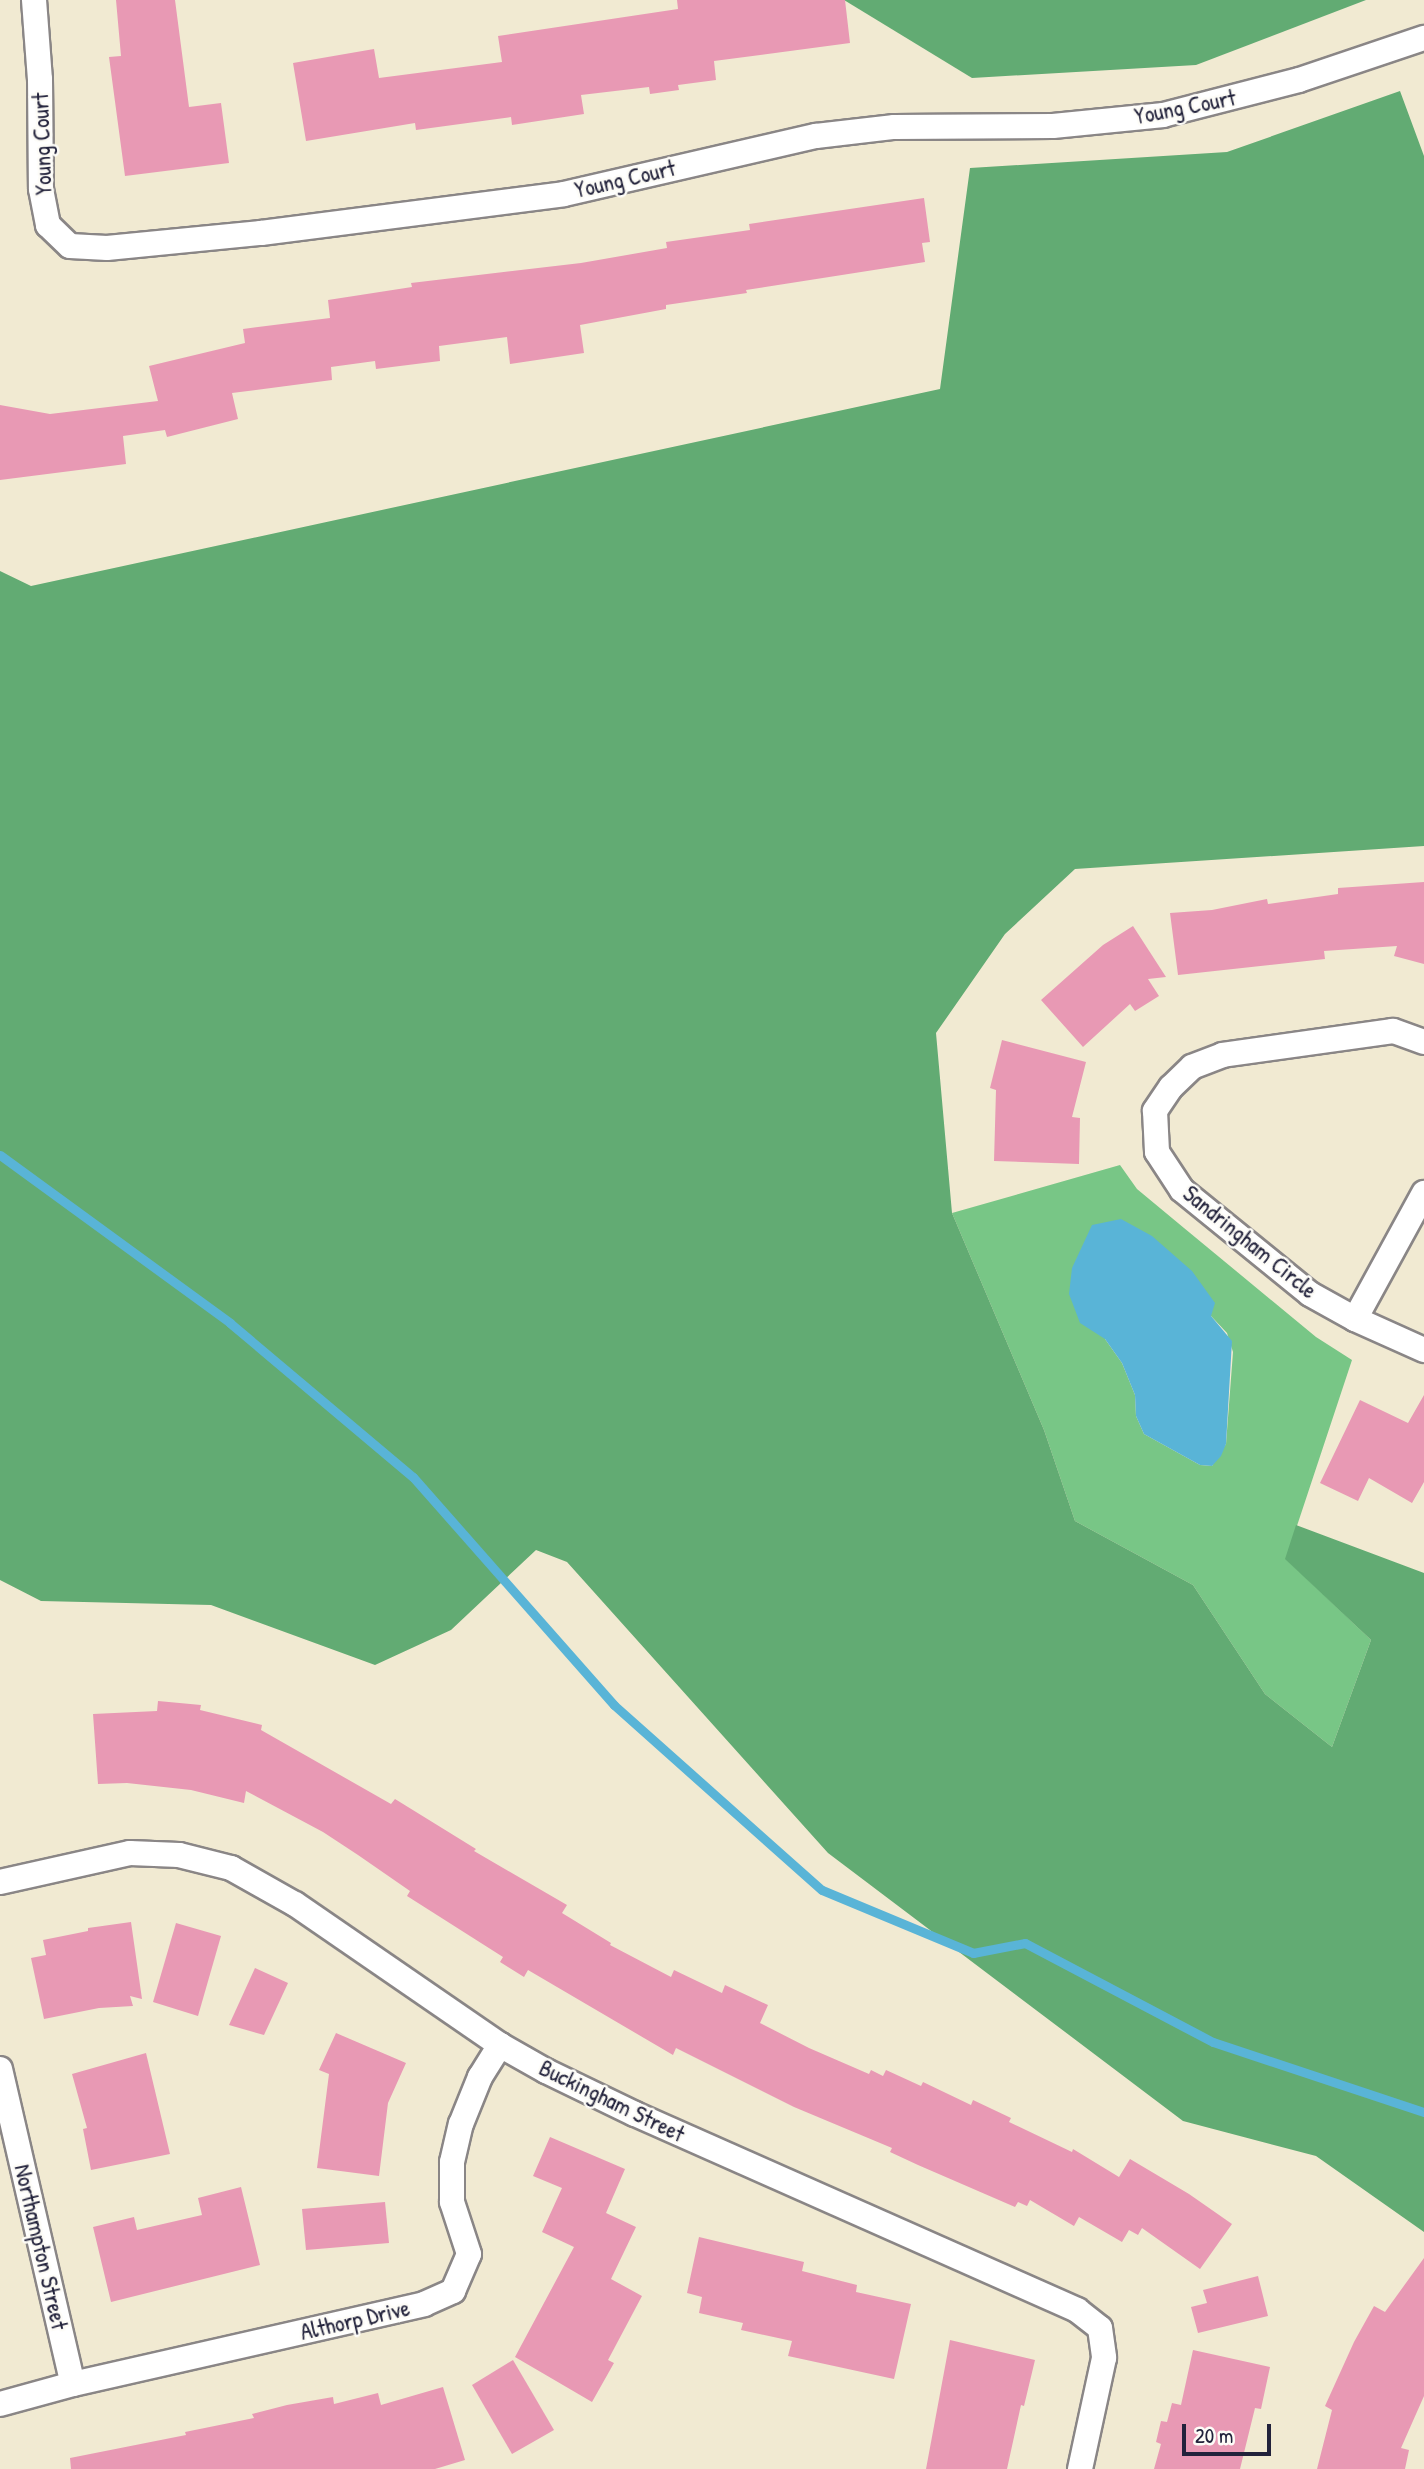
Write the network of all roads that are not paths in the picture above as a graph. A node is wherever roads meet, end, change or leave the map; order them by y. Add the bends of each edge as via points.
1 (34, 0) edge
2 (1424, 38) edge
3 (1424, 1042) edge
4 (1424, 1193) edge
5 (1355, 1319) junction
6 (1424, 1350) edge
7 (0, 1882) edge
8 (500, 2045) junction
9 (0, 2069) edge
10 (73, 2384) junction
11 (0, 2404) edge
12 (1080, 2469) edge

1 - 2 street, Young Court via 40,189 48,225 70,246 107,248 564,194 816,136 894,127 1054,126 1163,115 1299,80
3 - 5 street, Sandringham Circle via 1393,1031 1223,1055 1192,1067 1155,1111 1157,1152 1182,1190 1310,1294
4 - 5 street
5 - 6 street, Sandringham Circle
7 - 8 street, Buckingham Street via 130,1853 179,1855 232,1868 365,1949
8 - 10 street, Althorp Drive via 465,2112 452,2162 452,2202 469,2254 453,2291 424,2304
8 - 12 street, Buckingham Street via 635,2114 1077,2310 1100,2328 1104,2358
9 - 10 street, Northampton Street
10 - 11 street, Althorp Drive

